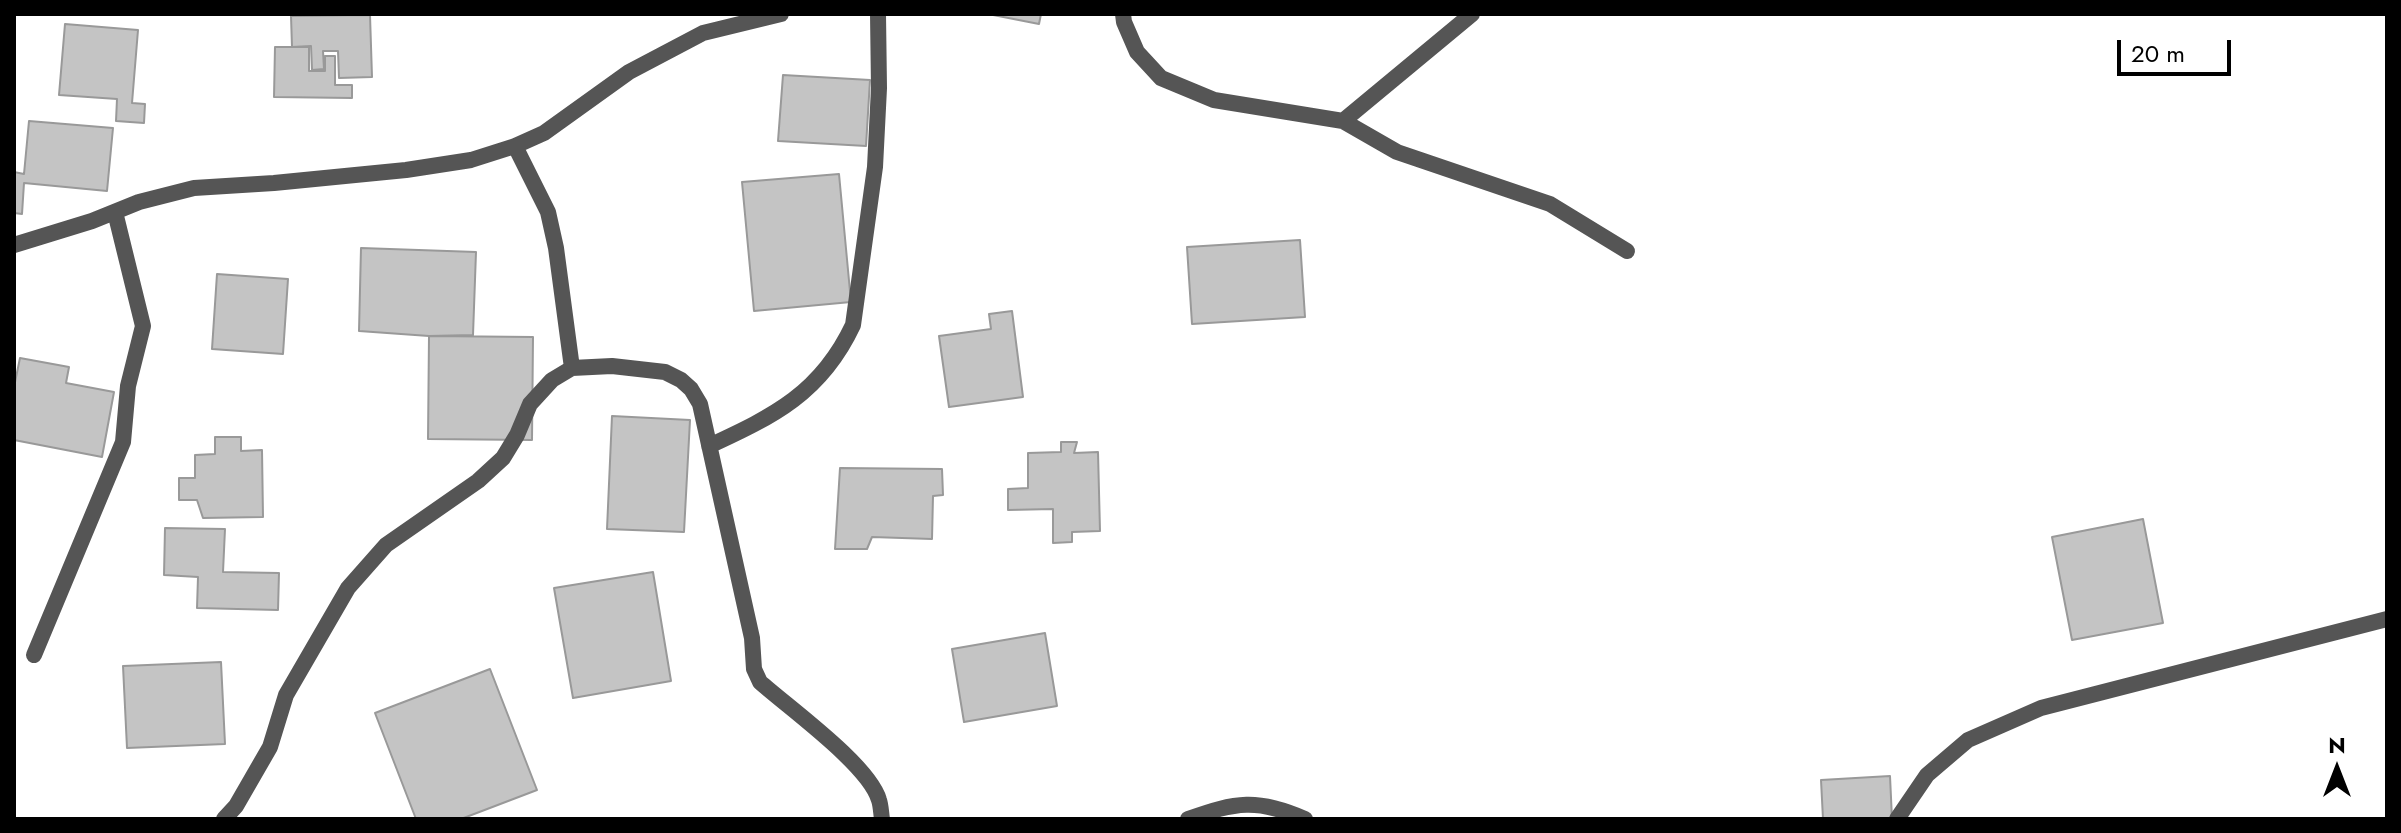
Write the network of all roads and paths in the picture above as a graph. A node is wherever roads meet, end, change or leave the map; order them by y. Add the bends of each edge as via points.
1 (781, 14) edge
2 (878, 14) edge
3 (1123, 14) edge
4 (1472, 14) edge
5 (1343, 121) junction
6 (515, 146) junction
7 (115, 212) junction
8 (14, 245) edge
9 (1627, 251) dead end
10 (572, 368) junction
11 (709, 446) junction
12 (2387, 619) edge
13 (34, 655) dead end
14 (224, 819) edge
15 (882, 819) edge
16 (1188, 819) edge
17 (1305, 819) edge
18 (1897, 819) edge

1 - 6 street via 703,33 629,72 544,133
2 - 11 street via 875,167 853,325 825,372 790,404
3 - 5 street via 1137,52 1161,78 1214,100
4 - 5 street
5 - 9 street via 1397,152 1550,204
6 - 7 street via 471,160 406,170 194,188
6 - 10 street via 548,212
7 - 8 street
7 - 13 street via 143,326 128,386 123,442
10 - 11 street via 612,366 665,372 681,380 700,404
10 - 14 street via 530,404 503,458 386,545 348,588 286,695 270,747
11 - 15 street via 760,682 864,775 879,798
12 - 18 street via 2041,708 1968,740 1927,775
16 - 17 street via 1240,803 1263,804

